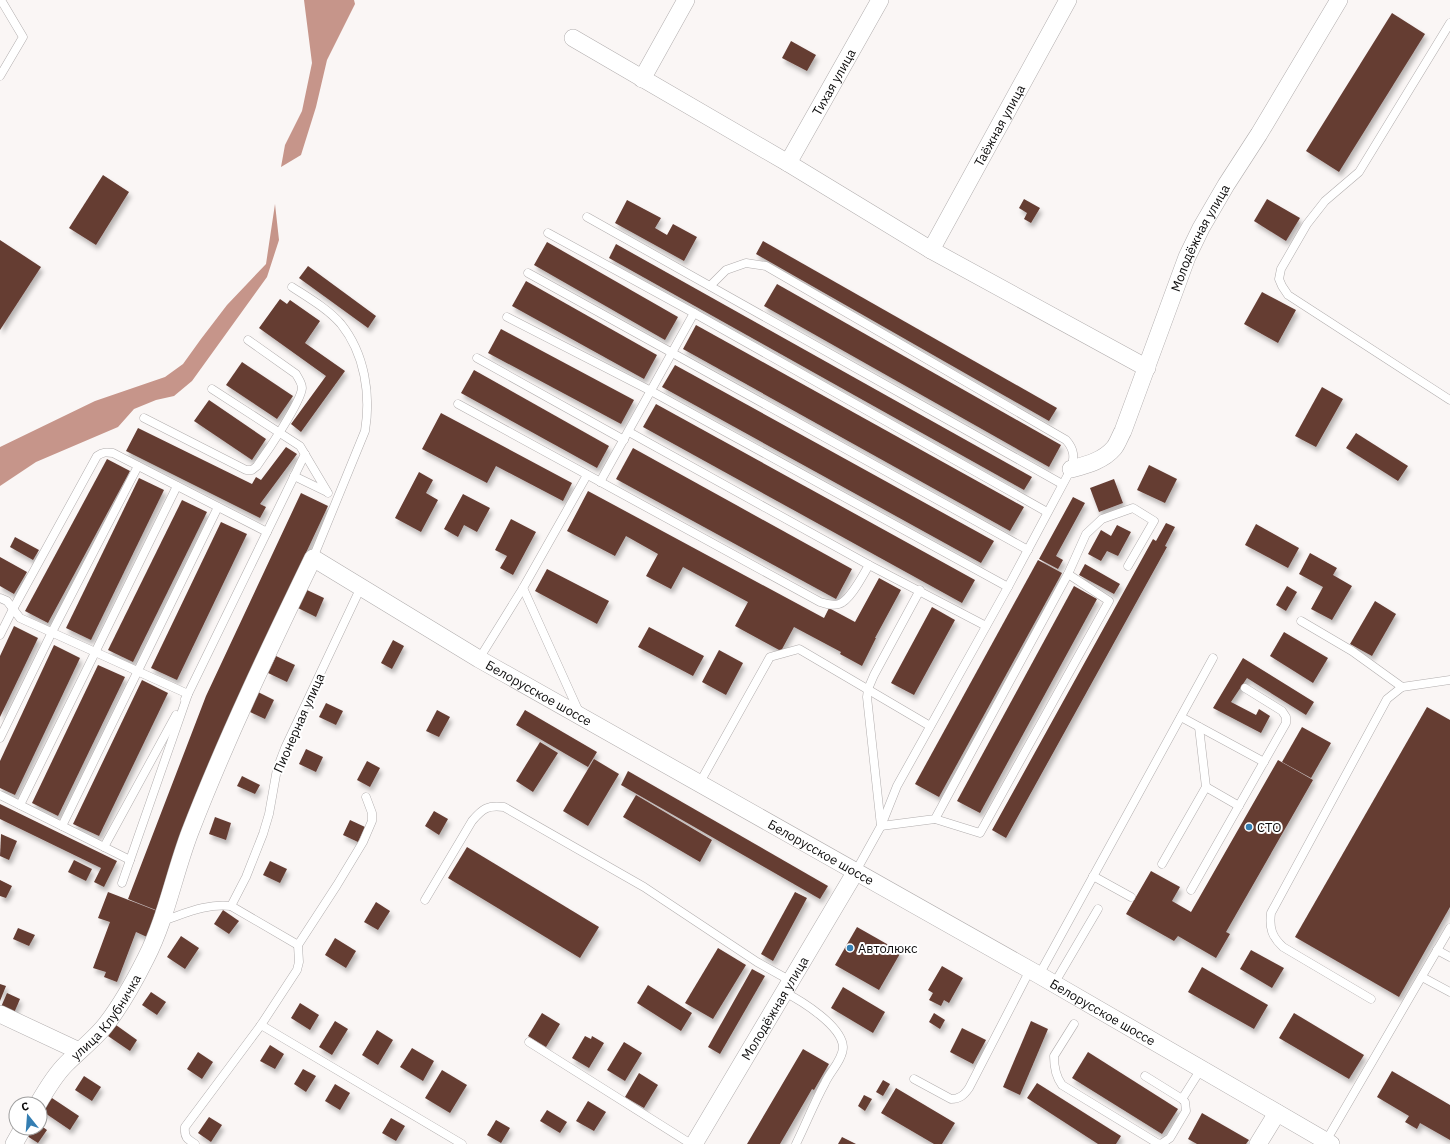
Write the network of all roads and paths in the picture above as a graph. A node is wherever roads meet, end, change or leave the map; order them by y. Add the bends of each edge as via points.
1 (1, 0) edge
2 (686, 0) edge
3 (880, 0) edge
4 (1068, 0) edge
5 (1339, 0) edge
6 (1450, 23) edge
7 (572, 38) dead end
8 (0, 76) edge
9 (642, 79) junction
10 (788, 163) junction
11 (587, 216) dead end
12 (548, 233) dead end
13 (931, 250) junction
14 (528, 273) dead end
15 (710, 286) junction
16 (292, 287) dead end
17 (694, 313) junction
18 (507, 317) dead end
19 (248, 340) dead end
20 (672, 352) junction
21 (477, 358) dead end
22 (1147, 368) junction
23 (212, 389) dead end
24 (651, 391) junction
25 (1450, 400) edge
26 (458, 404) dead end
27 (144, 418) dead end
28 (280, 432) junction
29 (629, 432) junction
30 (624, 440) junction
31 (305, 454) junction
32 (138, 466) junction
33 (1071, 469) junction
34 (587, 474) junction
35 (294, 476) junction
36 (600, 482) junction
37 (1062, 484) junction
38 (177, 486) junction
39 (328, 493) junction
40 (338, 498) junction
41 (218, 507) junction
42 (1047, 512) junction
43 (266, 532) junction
44 (1028, 550) junction
45 (313, 558) junction
46 (869, 565) junction
47 (1128, 566) dead end
48 (1068, 574) junction
49 (361, 587) junction
50 (1008, 587) junction
51 (523, 588) junction
52 (920, 590) junction
53 (0, 598) edge
54 (13, 609) junction
55 (1301, 621) dead end
56 (986, 626) junction
57 (52, 632) junction
58 (0, 635) edge
59 (94, 652) junction
60 (1213, 658) dead end
61 (479, 659) junction
62 (137, 671) junction
63 (1450, 680) edge
64 (1402, 687) junction
65 (1245, 688) dead end
66 (868, 689) junction
67 (188, 694) junction
68 (581, 716) junction
69 (1181, 717) junction
70 (930, 726) junction
71 (1199, 726) junction
72 (0, 738) edge
73 (1264, 762) junction
74 (699, 784) junction
75 (1206, 788) junction
76 (0, 795) edge
77 (366, 797) dead end
78 (20, 805) junction
79 (1239, 806) junction
80 (935, 819) junction
81 (62, 826) junction
82 (880, 826) junction
83 (104, 847) junction
84 (130, 860) junction
85 (1162, 864) dead end
86 (856, 872) junction
87 (1094, 876) junction
88 (122, 883) dead end
89 (1191, 890) dead end
90 (1130, 896) dead end
91 (425, 900) dead end
92 (231, 906) junction
93 (1098, 909) dead end
94 (161, 921) junction
95 (1450, 928) edge
96 (298, 945) junction
97 (1437, 950) junction
98 (1450, 957) edge
99 (1035, 973) junction
100 (1422, 976) junction
101 (1054, 984) junction
102 (788, 986) junction
103 (1450, 992) edge
104 (1371, 999) dead end
105 (0, 1014) edge
106 (1074, 1024) dead end
107 (261, 1025) junction
108 (529, 1042) dead end
109 (79, 1051) junction
110 (1201, 1069) junction
111 (1146, 1076) dead end
112 (914, 1078) dead end
113 (43, 1096) edge
114 (1182, 1099) junction
115 (1277, 1113) junction
116 (1328, 1143) edge
117 (195, 1144) edge
118 (462, 1144) edge
119 (693, 1144) edge
120 (796, 1144) edge
121 (1258, 1144) edge

1 - 8 lane via 23,37
2 - 9 street
3 - 10 street, Тихая улица
4 - 13 street, Таёжная улица
5 - 22 street, Молодёжная улица via 1201,228
6 - 25 lane via 1359,172 1325,201 1307,224 1281,268 1280,279 1288,295
7 - 9 street
9 - 10 street
10 - 13 street
11 - 15 lane
12 - 17 lane
13 - 22 street
14 - 20 lane
15 - 33 lane via 726,270 746,263 766,266 1066,440 1074,453
15 - 37 lane
16 - 40 lane via 341,324 352,341 364,373 368,394 365,431
17 - 20 lane
17 - 42 lane
18 - 24 lane
19 - 28 lane via 296,374 300,380 300,396
20 - 24 lane
20 - 44 lane
21 - 30 lane
22 - 33 street, Молодёжная улица via 1114,448 1093,463
23 - 28 lane
24 - 29 lane
24 - 50 lane
26 - 34 lane
27 - 28 lane via 246,470 252,470 257,466
28 - 31 lane via 300,446
29 - 30 lane
29 - 46 lane
30 - 36 lane
31 - 35 lane
31 - 39 lane
32 - 38 lane
32 - 54 lane via 113,453 106,452 97,456
32 - 57 lane
33 - 37 lane
34 - 36 lane
34 - 51 lane
35 - 39 lane
35 - 43 lane
36 - 46 lane via 820,602 832,605 847,600
37 - 42 lane
38 - 41 lane
38 - 59 lane
39 - 40 lane
40 - 45 lane
41 - 43 lane
41 - 62 lane
42 - 44 lane
43 - 67 lane
44 - 50 lane
45 - 49 street, Белорусское шоссе
45 - 94 street, улица Клубничка via 250,688 222,754 189,834
46 - 52 lane
47 - 48 lane via 1154,521 1133,508 1102,520 1086,534
48 - 80 lane
48 - 80 lane via 1109,600 980,832
49 - 61 street, Белорусское шоссе
49 - 92 lane, Пионерная улица via 276,769 263,834
50 - 56 lane
51 - 61 lane
51 - 68 lane
52 - 56 lane
52 - 66 lane
53 - 54 lane via 7,601
54 - 57 lane via 20,618
54 - 58 lane
55 - 64 lane via 1352,651
56 - 70 lane
57 - 59 lane
57 - 72 lane
59 - 62 lane
59 - 78 lane
60 - 69 lane
61 - 68 street, Белорусское шоссе
62 - 67 lane
62 - 81 lane
63 - 64 lane
64 - 104 lane via 1387,699 1271,913 1270,921 1275,940 1283,947
65 - 73 lane via 1286,717 1286,723
66 - 70 lane
66 - 74 lane via 799,649 770,657
66 - 82 lane
67 - 83 lane
67 - 84 lane
68 - 74 street, Белорусское шоссе
69 - 71 lane
69 - 87 lane
70 - 82 lane via 897,786
71 - 73 lane
71 - 75 lane
73 - 79 lane
74 - 86 street, Белорусское шоссе
75 - 79 lane
75 - 85 lane
76 - 78 lane
77 - 96 lane via 372,821 363,842
78 - 81 lane
79 - 89 lane
80 - 82 lane
81 - 83 lane
82 - 86 lane
83 - 84 lane
84 - 88 lane
86 - 99 street, Белорусское шоссе
86 - 102 street, Молодёжная улица
87 - 90 lane
87 - 99 lane
91 - 102 lane via 472,821 485,808 504,807 644,887 757,962
92 - 94 lane via 209,906
92 - 96 lane
93 - 101 lane
94 - 109 street, улица Клубничка via 146,957 112,1016 95,1037
95 - 97 lane
96 - 107 lane via 297,970
97 - 98 lane
97 - 100 lane
99 - 101 street, Белорусское шоссе
99 - 112 lane via 963,1096 951,1099
100 - 103 lane
100 - 116 lane
101 - 110 street, Белорусское шоссе
102 - 119 street, Молодёжная улица
102 - 120 lane via 838,1032 843,1048
105 - 109 street
106 - 114 lane via 1054,1056 1062,1085 1162,1144 1170,1138 1186,1111
107 - 117 lane via 185,1127 184,1134
107 - 118 lane
108 - 119 lane
109 - 113 street, улица Клубничка via 65,1065
110 - 114 lane
110 - 115 street, Белорусское шоссе
111 - 114 lane
115 - 116 street, Белорусское шоссе
115 - 121 street

